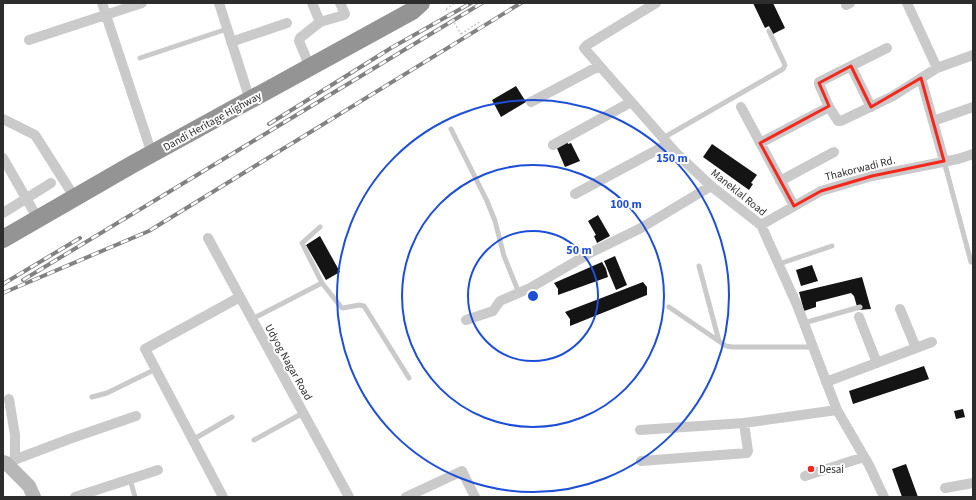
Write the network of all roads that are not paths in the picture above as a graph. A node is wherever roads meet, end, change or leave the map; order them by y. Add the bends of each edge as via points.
1 (102, 3) edge
2 (142, 3) edge
3 (219, 3) edge
4 (312, 3) edge
5 (340, 3) edge
6 (421, 3) edge
7 (656, 3) edge
8 (907, 3) edge
9 (106, 15) junction
10 (320, 22) junction
11 (287, 23) dead end
12 (227, 28) junction
13 (769, 31) dead end
14 (29, 40) dead end
15 (231, 42) junction
16 (887, 48) dead end
17 (973, 55) edge
18 (140, 58) dead end
19 (599, 66) junction
20 (851, 66) junction
21 (310, 67) junction
22 (937, 68) junction
23 (921, 78) junction
24 (250, 100) junction
25 (531, 102) dead end
26 (631, 102) junction
27 (829, 106) junction
28 (871, 106) junction
29 (741, 107) dead end
30 (973, 107) edge
31 (3, 119) edge
32 (933, 121) junction
33 (450, 129) dead end
34 (665, 141) junction
35 (760, 143) junction
36 (553, 145) dead end
37 (834, 152) dead end
38 (152, 154) junction
39 (973, 154) edge
40 (3, 158) edge
41 (944, 161) junction
42 (780, 181) junction
43 (51, 183) dead end
44 (711, 186) junction
45 (576, 194) dead end
46 (75, 198) junction
47 (27, 199) junction
48 (794, 206) junction
49 (3, 213) edge
50 (38, 219) junction
51 (761, 225) junction
52 (320, 227) dead end
53 (208, 238) dead end
54 (3, 239) edge
55 (832, 246) dead end
56 (971, 262) dead end
57 (779, 264) junction
58 (699, 266) dead end
59 (322, 283) junction
60 (519, 293) junction
61 (240, 297) junction
62 (669, 307) dead end
63 (900, 309) dead end
64 (859, 312) joint
65 (252, 319) junction
66 (466, 320) dead end
67 (804, 323) junction
68 (719, 341) junction
69 (932, 342) dead end
70 (813, 347) junction
71 (916, 348) junction
72 (877, 363) junction
73 (156, 369) junction
74 (409, 378) dead end
75 (826, 382) junction
76 (92, 397) dead end
77 (9, 399) dead end
78 (837, 410) junction
79 (303, 413) junction
80 (136, 416) dead end
81 (232, 417) dead end
82 (744, 423) junction
83 (640, 430) dead end
84 (194, 440) junction
85 (254, 440) dead end
86 (864, 457) junction
87 (8, 461) edge
88 (641, 461) dead end
89 (158, 470) dead end
90 (805, 476) dead end
91 (130, 479) junction
92 (973, 483) edge
93 (945, 488) dead end
94 (81, 496) edge
95 (34, 497) edge
96 (135, 497) edge
97 (223, 497) edge
98 (349, 497) edge
99 (406, 497) edge
100 (475, 497) edge
101 (884, 497) edge

1 - 9 street
2 - 9 street
3 - 12 street
4 - 10 street
5 - 10 street via 344,15
6 - 21 highway, Dandi Heritage Highway via 412,11
7 - 19 street, Maneklal Road via 584,48
8 - 22 street
9 - 14 street
9 - 38 street
10 - 21 street via 299,41
11 - 15 street
12 - 15 street
12 - 18 lane
13 - 34 lane via 785,65 783,69
15 - 24 street
16 - 20 street
17 - 22 street
19 - 25 street
19 - 26 street, Maneklal Road
20 - 27 street via 819,83
20 - 28 street
21 - 24 highway, Dandi Heritage Highway
22 - 23 street
23 - 28 street via 893,96
23 - 32 street
24 - 38 highway, Dandi Heritage Highway
26 - 34 street, Maneklal Road
26 - 36 street
27 - 28 street via 839,122
27 - 35 street
29 - 35 street
30 - 32 street
31 - 46 street via 35,135
32 - 41 street
33 - 60 lane via 487,201 504,256
34 - 44 street, Maneklal Road
34 - 45 street
35 - 42 street
37 - 42 street
38 - 46 highway, Dandi Heritage Highway
39 - 41 street, Thakorwadi Rd.
40 - 47 street
41 - 48 street, Thakorwadi Rd. via 872,176 821,191
41 - 56 lane
42 - 48 street
43 - 47 street
44 - 51 street, Maneklal Road
44 - 60 street via 645,226
46 - 50 highway, Dandi Heritage Highway
47 - 49 street
47 - 50 street
48 - 51 street, Thakorwadi Rd.
50 - 54 highway, Dandi Heritage Highway
51 - 57 street, Maneklal Road
52 - 59 lane via 302,243
53 - 61 street, Udyog Nagar Road
55 - 57 lane
57 - 67 street, Maneklal Road
58 - 68 lane
59 - 65 lane
59 - 74 lane via 340,307 364,306
60 - 66 street via 500,301 493,311
61 - 65 street, Udyog Nagar Road
61 - 73 street via 145,349
62 - 68 lane
63 - 71 street
64 - 67 lane
64 - 72 street
65 - 79 street, Udyog Nagar Road
67 - 70 street, Maneklal Road
68 - 70 lane via 732,347
69 - 71 street
70 - 75 street, Maneklal Road
71 - 72 street
72 - 75 street
73 - 76 lane via 107,393
73 - 84 street
75 - 78 street, Maneklal Road
77 - 87 street via 15,435
78 - 82 street
78 - 86 street, Maneklal Road
79 - 85 lane
79 - 98 street, Udyog Nagar Road
80 - 87 street
81 - 84 lane
82 - 83 street
82 - 88 street via 747,453
84 - 97 street
86 - 90 street
86 - 101 street, Maneklal Road
87 - 95 main road via 29,486
89 - 91 street
91 - 94 street
91 - 96 lane
92 - 93 street
99 - 100 street via 462,471

